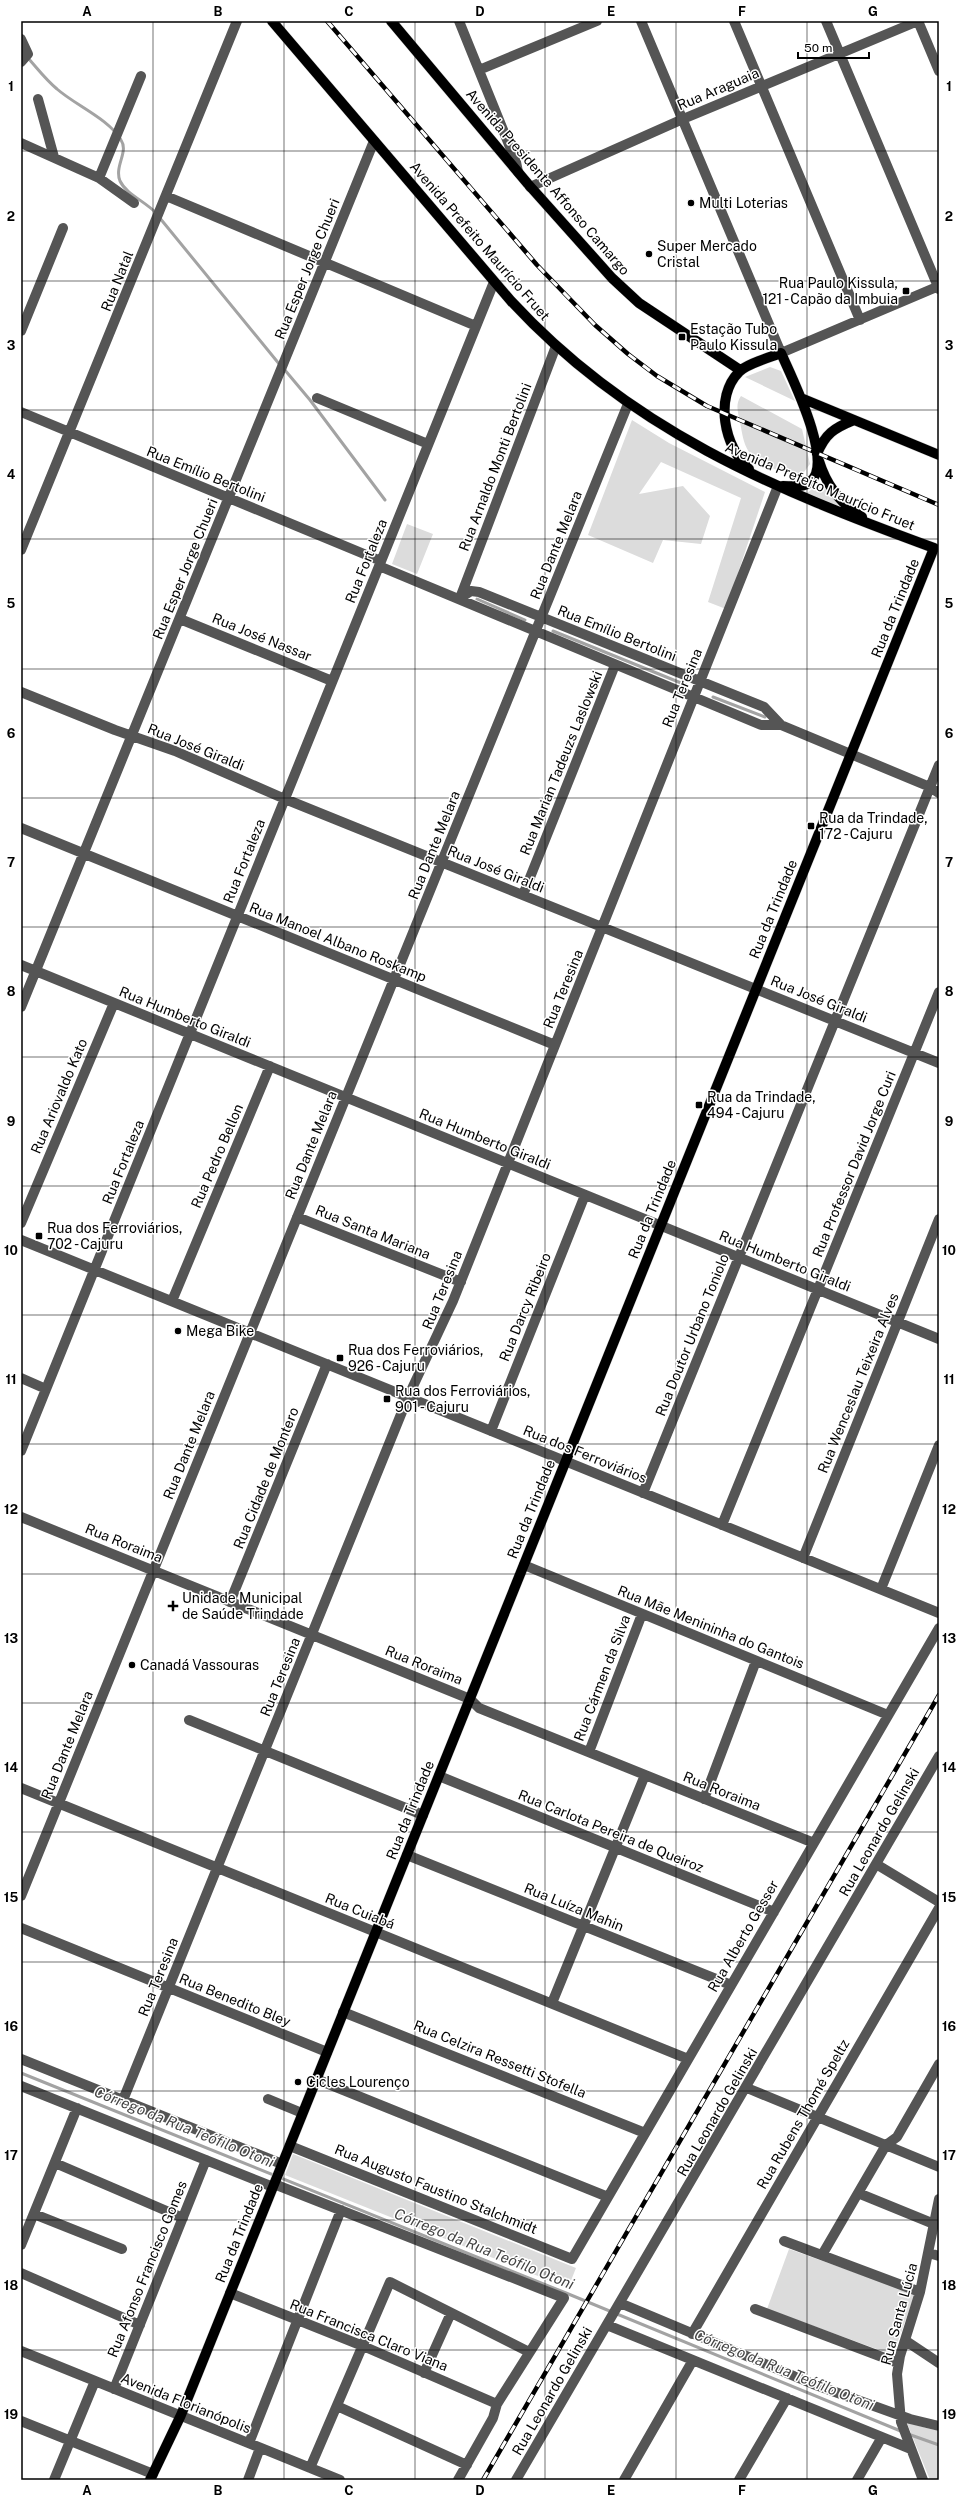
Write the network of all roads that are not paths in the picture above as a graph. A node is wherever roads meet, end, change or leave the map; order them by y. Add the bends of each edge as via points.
1 (237, 21) edge
2 (272, 21) edge
3 (391, 21) edge
4 (459, 21) edge
5 (597, 21) edge
6 (641, 21) edge
7 (734, 21) edge
8 (826, 21) edge
9 (918, 21) edge
10 (21, 39) edge
11 (840, 54) junction
12 (24, 59) edge
13 (479, 70) junction
14 (939, 70) edge
15 (141, 76) dead end
16 (761, 86) junction
17 (38, 99) dead end
18 (683, 119) junction
19 (374, 141) junction
20 (21, 143) edge
21 (54, 157) junction
22 (518, 172) junction
23 (99, 178) junction
24 (530, 187) junction
25 (166, 196) junction
26 (134, 203) dead end
27 (63, 228) dead end
28 (325, 262) junction
29 (494, 282) junction
30 (939, 287) edge
31 (860, 320) junction
32 (476, 326) junction
33 (21, 331) edge
34 (556, 346) junction
35 (781, 353) junction
36 (740, 370) junction
37 (317, 398) dead end
38 (801, 398) junction
39 (628, 404) junction
40 (21, 412) edge
41 (854, 420) junction
42 (70, 433) junction
43 (428, 444) junction
44 (817, 454) junction
45 (939, 455) edge
46 (760, 478) junction
47 (778, 486) junction
48 (229, 498) junction
49 (881, 528) junction
50 (937, 549) edge
51 (21, 550) edge
52 (380, 563) junction
53 (460, 598) junction
54 (541, 617) junction
55 (180, 619) junction
56 (535, 632) junction
57 (616, 665) junction
58 (332, 681) junction
59 (700, 681) junction
60 (21, 692) edge
61 (694, 697) junction
62 (781, 725) junction
63 (133, 736) junction
64 (851, 754) junction
65 (939, 765) edge
66 (935, 785) edge
67 (939, 793) edge
68 (285, 798) junction
69 (21, 828) edge
70 (83, 853) junction
71 (442, 862) junction
72 (523, 894) junction
73 (237, 916) junction
74 (602, 927) junction
75 (21, 965) edge
76 (36, 971) junction
77 (394, 980) junction
78 (756, 989) junction
79 (939, 992) edge
80 (114, 1003) junction
81 (21, 1007) edge
82 (835, 1021) junction
83 (190, 1034) junction
84 (555, 1045) junction
85 (914, 1053) junction
86 (939, 1063) edge
87 (270, 1066) junction
88 (346, 1097) junction
89 (508, 1163) junction
90 (585, 1195) junction
91 (297, 1217) junction
92 (939, 1219) edge
93 (21, 1223) edge
94 (661, 1225) junction
95 (21, 1240) edge
96 (739, 1257) junction
97 (94, 1270) junction
98 (461, 1282) junction
99 (818, 1289) junction
100 (172, 1301) junction
101 (898, 1322) junction
102 (250, 1333) junction
103 (939, 1339) edge
104 (327, 1364) junction
105 (21, 1378) edge
106 (46, 1388) junction
107 (408, 1397) junction
108 (491, 1431) junction
109 (939, 1445) edge
110 (21, 1451) edge
111 (566, 1461) junction
112 (643, 1493) junction
113 (21, 1517) edge
114 (722, 1524) junction
115 (803, 1558) junction
116 (524, 1565) junction
117 (153, 1571) junction
118 (881, 1589) junction
119 (230, 1602) junction
120 (939, 1613) edge
121 (642, 1614) junction
122 (939, 1628) edge
123 (312, 1635) junction
124 (756, 1661) junction
125 (470, 1699) junction
126 (888, 1715) junction
127 (189, 1720) dead end
128 (265, 1751) junction
129 (589, 1752) junction
130 (939, 1756) edge
131 (645, 1775) junction
132 (438, 1776) junction
133 (21, 1788) edge
134 (704, 1799) junction
135 (59, 1804) junction
136 (423, 1815) junction
137 (814, 1843) junction
138 (615, 1848) junction
139 (407, 1854) junction
140 (876, 1864) junction
141 (217, 1868) junction
142 (21, 1896) edge
143 (939, 1902) edge
144 (939, 1908) edge
145 (774, 1912) junction
146 (583, 1926) junction
147 (21, 1928) edge
148 (376, 1932) junction
149 (731, 1985) junction
150 (169, 1988) junction
151 (552, 2004) junction
152 (343, 2012) junction
153 (327, 2052) junction
154 (21, 2059) edge
155 (688, 2059) junction
156 (939, 2064) edge
157 (316, 2079) junction
158 (21, 2086) edge
159 (747, 2088) junction
160 (268, 2099) dead end
161 (123, 2100) junction
162 (77, 2108) junction
163 (302, 2113) junction
164 (818, 2117) junction
165 (645, 2133) junction
166 (897, 2137) junction
167 (886, 2145) junction
168 (290, 2146) junction
169 (903, 2153) junction
170 (206, 2160) junction
171 (55, 2163) junction
172 (282, 2164) junction
173 (939, 2167) edge
174 (273, 2185) junction
175 (858, 2194) junction
176 (608, 2197) junction
177 (939, 2199) edge
178 (341, 2210) junction
179 (34, 2214) junction
180 (183, 2218) junction
181 (934, 2224) junction
182 (784, 2241) dead end
183 (21, 2245) edge
184 (122, 2249) dead end
185 (929, 2253) junction
186 (822, 2255) junction
187 (939, 2256) edge
188 (572, 2259) joint
189 (21, 2273) edge
190 (920, 2292) junction
191 (230, 2294) junction
192 (618, 2306) junction
193 (755, 2308) dead end
194 (451, 2313) junction
195 (298, 2320) junction
196 (608, 2323) junction
197 (140, 2325) junction
198 (692, 2334) junction
199 (906, 2341) junction
200 (363, 2346) junction
201 (21, 2351) edge
202 (529, 2352) junction
203 (693, 2360) junction
204 (898, 2363) junction
205 (939, 2363) edge
206 (424, 2373) junction
207 (95, 2381) junction
208 (114, 2389) junction
209 (787, 2398) junction
210 (497, 2404) junction
211 (337, 2406) junction
212 (181, 2415) junction
213 (899, 2415) junction
214 (21, 2421) edge
215 (939, 2426) edge
216 (882, 2437) junction
217 (70, 2441) junction
218 (249, 2443) junction
219 (260, 2448) junction
220 (911, 2449) junction
221 (467, 2465) junction
222 (310, 2468) junction
223 (152, 2477) edge
224 (325, 2477) edge
225 (54, 2480) edge
226 (248, 2480) edge
227 (340, 2480) edge
228 (458, 2480) edge
229 (516, 2480) edge
230 (624, 2480) edge
231 (740, 2480) edge
232 (857, 2480) edge
233 (923, 2480) edge

1 - 25 street, Rua Natal
2 - 19 main road, Avenida Prefeito Maurício Fruet
3 - 22 main road, Avenida Presidente Affonso Camargo
4 - 13 street
5 - 13 street
6 - 18 street
7 - 16 street
8 - 11 street
9 - 11 street, Rua Araguaia
9 - 14 street
10 - 12 street
11 - 16 street, Rua Araguaia
11 - 30 street
13 - 22 street
15 - 23 street
16 - 18 street, Rua Araguaia
16 - 31 street
17 - 21 street
18 - 24 street, Rua Araguaia
18 - 35 street
19 - 28 street, Rua Esper Jorge Chueri
19 - 29 main road, Avenida Prefeito Maurício Fruet
20 - 21 street
21 - 23 street
22 - 24 main road, Avenida Presidente Affonso Camargo
23 - 26 street
24 - 36 main road, Avenida Presidente Affonso Camargo via 593,258 632,297
25 - 28 street
25 - 42 street, Rua Natal
27 - 33 street
28 - 32 street
28 - 48 street, Rua Esper Jorge Chueri
29 - 32 street, Rua Fortaleza
29 - 34 main road, Avenida Prefeito Maurício Fruet
30 - 31 street
31 - 35 street
32 - 43 street, Rua Fortaleza
34 - 39 main road, Avenida Prefeito Maurício Fruet
34 - 53 street, Rua Arnaldo Monti Bertolini
35 - 36 main road
35 - 38 main road
36 - 46 main road via 728,390 726,421 735,453 741,462
37 - 43 street
38 - 41 main road
38 - 44 main road via 810,418
39 - 46 main road, Avenida Prefeito Maurício Fruet via 697,447
39 - 54 street, Rua Dante Melara
40 - 42 street, Rua Emílio Bertolini
41 - 44 main road via 826,435
41 - 45 main road
42 - 48 street, Rua Emílio Bertolini
42 - 51 street, Rua Natal
43 - 52 street, Rua Fortaleza
44 - 47 main road via 817,471 810,482 799,487
44 - 49 main road via 827,480 836,494 858,514
46 - 47 main road, Avenida Prefeito Maurício Fruet
47 - 49 main road, Avenida Prefeito Maurício Fruet
47 - 59 street, Rua Teresina
48 - 52 street, Rua Emílio Bertolini
48 - 55 street, Rua Esper Jorge Chueri
49 - 50 main road, Avenida Prefeito Maurício Fruet
50 - 64 main road, Rua da Trindade
52 - 53 street, Rua Emílio Bertolini
52 - 58 street, Rua Fortaleza
53 - 54 street, Rua Emílio Bertolini via 471,591 479,592
53 - 56 street, Rua Emílio Bertolini via 472,606
54 - 56 street, Rua Dante Melara
54 - 59 street, Rua Emílio Bertolini
55 - 58 street, Rua José Nassar
55 - 63 street, Rua Esper Jorge Chueri
56 - 57 street, Rua Emílio Bertolini
56 - 71 street, Rua Dante Melara
57 - 61 street, Rua Emílio Bertolini
57 - 72 street, Rua Marian Tadeuzs Laslowski
58 - 68 street, Rua Fortaleza
59 - 61 street, Rua Teresina
59 - 62 street, Rua Emílio Bertolini via 764,707
60 - 63 street, Rua José Giraldi
61 - 62 street, Rua Emílio Bertolini via 761,725
61 - 74 street, Rua Teresina
62 - 64 street, Rua Emílio Bertolini
63 - 68 street, Rua José Giraldi
63 - 70 street, Rua Esper Jorge Chueri
64 - 66 street, Rua Emílio Bertolini
64 - 78 main road, Rua da Trindade
65 - 66 street, Rua Doutor Urbano Toniolo
66 - 67 street, Rua Emílio Bertolini
66 - 82 street, Rua Doutor Urbano Toniolo
68 - 71 street, Rua José Giraldi
68 - 73 street, Rua Fortaleza
69 - 70 street, Rua Manoel Albano Roskamp
70 - 73 street, Rua Manoel Albano Roskamp
70 - 76 street, Rua Esper Jorge Chueri
71 - 72 street, Rua José Giraldi
71 - 77 street, Rua Dante Melara
72 - 74 street, Rua José Giraldi
73 - 77 street, Rua Manoel Albano Roskamp
73 - 83 street, Rua Fortaleza
74 - 78 street, Rua José Giraldi
74 - 84 street, Rua Teresina
75 - 76 street, Rua Humberto Giraldi
76 - 80 street, Rua Humberto Giraldi
76 - 81 street, Rua Esper Jorge Chueri
77 - 84 street, Rua Manoel Albano Roskamp
77 - 88 street, Rua Dante Melara
78 - 82 street, Rua José Giraldi
78 - 94 main road, Rua da Trindade
79 - 85 street, Rua Professor David Jorge Curi
80 - 83 street, Rua Humberto Giraldi
80 - 93 street, Rua Ariovaldo Kato
82 - 85 street, Rua José Giraldi
82 - 96 street, Rua Doutor Urbano Toniolo
83 - 87 street, Rua Humberto Giraldi
83 - 97 street, Rua Fortaleza
84 - 89 street, Rua Teresina
85 - 86 street, Rua José Giraldi
85 - 99 street, Rua Professor David Jorge Curi
87 - 88 street, Rua Humberto Giraldi
87 - 100 street, Rua Pedro Bellon
88 - 89 street, Rua Humberto Giraldi
88 - 91 street, Rua Dante Melara
89 - 90 street, Rua Humberto Giraldi
89 - 98 street, Rua Teresina
90 - 94 street, Rua Humberto Giraldi
90 - 108 street, Rua Darcy Ribeiro
91 - 98 street, Rua Santa Mariana
91 - 102 street, Rua Dante Melara
92 - 101 street, Rua Wenceslau Teixeira Alves
94 - 96 street, Rua Humberto Giraldi
94 - 111 main road, Rua da Trindade
95 - 97 street, Rua dos Ferroviários
96 - 99 street, Rua Humberto Giraldi
96 - 112 street, Rua Doutor Urbano Toniolo
97 - 100 street, Rua dos Ferroviários
97 - 106 street, Rua Fortaleza
98 - 107 street, Rua Teresina via 437,1339
99 - 101 street, Rua Humberto Giraldi
99 - 114 street, Rua Professor David Jorge Curi
100 - 102 street, Rua dos Ferroviários
101 - 103 street, Rua Humberto Giraldi
101 - 115 street, Rua Wenceslau Teixeira Alves
102 - 104 street, Rua dos Ferroviários
102 - 117 street, Rua Dante Melara
104 - 107 street, Rua dos Ferroviários
104 - 119 street, Rua Cidade de Montero
105 - 106 street
106 - 110 street, Rua Fortaleza
107 - 108 street, Rua dos Ferroviários
107 - 123 street, Rua Teresina
108 - 111 street, Rua dos Ferroviários
109 - 118 street
111 - 112 street, Rua dos Ferroviários
111 - 116 main road, Rua da Trindade
112 - 114 street, Rua dos Ferroviários
113 - 117 street, Rua Roraima
114 - 115 street, Rua dos Ferroviários
115 - 118 street, Rua dos Ferroviários
116 - 121 street, Rua Mãe Menininha do Gantois
116 - 125 main road, Rua da Trindade
117 - 119 street, Rua Roraima
117 - 135 street, Rua Dante Melara
118 - 120 street, Rua dos Ferroviários
119 - 123 street, Rua Roraima
121 - 124 street, Rua Mãe Menininha do Gantois
121 - 129 street, Rua Cármen da Silva
122 - 126 street, Rua Alberto Gesser
123 - 125 street, Rua Roraima
123 - 128 street, Rua Teresina
124 - 126 street, Rua Mãe Menininha do Gantois
124 - 134 street
125 - 129 street, Rua Roraima via 479,1708
125 - 132 main road, Rua da Trindade
126 - 137 street, Rua Alberto Gesser
127 - 128 street
128 - 136 street
128 - 141 street, Rua Teresina
129 - 131 street, Rua Roraima
130 - 140 street, Rua Leonardo Gelinski
131 - 134 street, Rua Roraima
131 - 138 street
132 - 136 main road, Rua da Trindade
132 - 138 street, Rua Carlota Pereira de Queiroz
133 - 135 street, Rua Cuiabá
134 - 137 street, Rua Roraima
135 - 141 street, Rua Cuiabá
135 - 142 street, Rua Dante Melara
136 - 139 main road, Rua da Trindade
137 - 145 street, Rua Alberto Gesser
138 - 145 street, Rua Carlota Pereira de Queiroz
138 - 146 street
139 - 146 street, Rua Luíza Mahin
139 - 148 main road, Rua da Trindade
140 - 143 street
140 - 159 street, Rua Leonardo Gelinski
141 - 148 street, Rua Cuiabá
141 - 150 street, Rua Teresina
144 - 164 street, Rua Rubens Thomé Speltz
145 - 149 street, Rua Alberto Gesser
146 - 149 street, Rua Luíza Mahin
146 - 151 street
147 - 150 street, Rua Benedito Bley
148 - 151 street, Rua Cuiabá
148 - 152 main road, Rua da Trindade
149 - 155 street, Rua Alberto Gesser
150 - 153 street, Rua Benedito Bley
150 - 161 street, Rua Teresina
151 - 155 street, Rua Cuiabá
152 - 153 main road, Rua da Trindade
152 - 165 street, Rua Celzira Ressetti Stofella
153 - 157 main road, Rua da Trindade
154 - 161 street
155 - 165 street, Rua Alberto Gesser
156 - 166 street
157 - 163 main road, Rua da Trindade
157 - 176 street
158 - 162 street
159 - 164 street
159 - 192 street, Rua Leonardo Gelinski
160 - 163 street
161 - 172 street
162 - 170 street
162 - 171 street
163 - 168 main road, Rua da Trindade
164 - 167 street
164 - 198 street, Rua Rubens Thomé Speltz
165 - 176 street, Rua Alberto Gesser
166 - 167 street
166 - 169 street
167 - 169 street
167 - 175 street
168 - 172 main road, Rua da Trindade
168 - 188 street, Rua Augusto Faustino Stalchmidt
169 - 173 street
170 - 174 street
170 - 180 street, Rua Afonso Francisco Gomes
171 - 179 street
171 - 180 street
172 - 174 main road, Rua da Trindade
174 - 178 street
174 - 191 main road, Rua da Trindade
175 - 181 street
175 - 186 street
176 - 188 street, Rua Alberto Gesser
177 - 181 street, Rua Santa Lúcia
178 - 195 street
178 - 202 street via 564,2298
179 - 183 street
179 - 184 street
180 - 197 street, Rua Afonso Francisco Gomes
181 - 185 street, Rua Santa Lúcia
182 - 186 street
185 - 187 street
185 - 190 street, Rua Santa Lúcia
186 - 190 street
189 - 197 street
190 - 199 street, Rua Santa Lúcia
191 - 195 street, Rua Francisca Claro Viana
191 - 212 main road, Rua da Trindade
192 - 196 street, Rua Leonardo Gelinski
192 - 198 street
193 - 204 street
194 - 200 street via 390,2282
194 - 202 street
194 - 206 street
195 - 200 street, Rua Francisca Claro Viana
195 - 218 street
196 - 203 street
196 - 229 street, Rua Leonardo Gelinski
197 - 208 street, Rua Afonso Francisco Gomes
198 - 213 street via 813,2384
199 - 204 street, Rua Santa Lúcia
199 - 205 street
200 - 206 street, Rua Francisca Claro Viana
200 - 211 street
201 - 207 street, Avenida Florianópolis
202 - 210 street
203 - 209 street
203 - 230 street
204 - 213 street, Rua Santa Lúcia
206 - 210 street, Rua Francisca Claro Viana
207 - 208 street, Avenida Florianópolis
207 - 217 street
208 - 212 street, Avenida Florianópolis
209 - 216 street
209 - 231 street
210 - 221 street via 493,2418
211 - 221 street
211 - 222 street
212 - 218 street, Avenida Florianópolis
212 - 223 main road, Rua da Trindade
213 - 215 street
213 - 220 street, Rua Santa Lúcia
214 - 217 street
216 - 220 street
216 - 232 street
217 - 223 street
217 - 225 street
218 - 219 street, Avenida Florianópolis
219 - 222 street, Avenida Florianópolis
219 - 226 street
220 - 233 street, Rua Santa Lúcia
221 - 228 street
222 - 224 street, Avenida Florianópolis
224 - 227 street, Avenida Florianópolis

